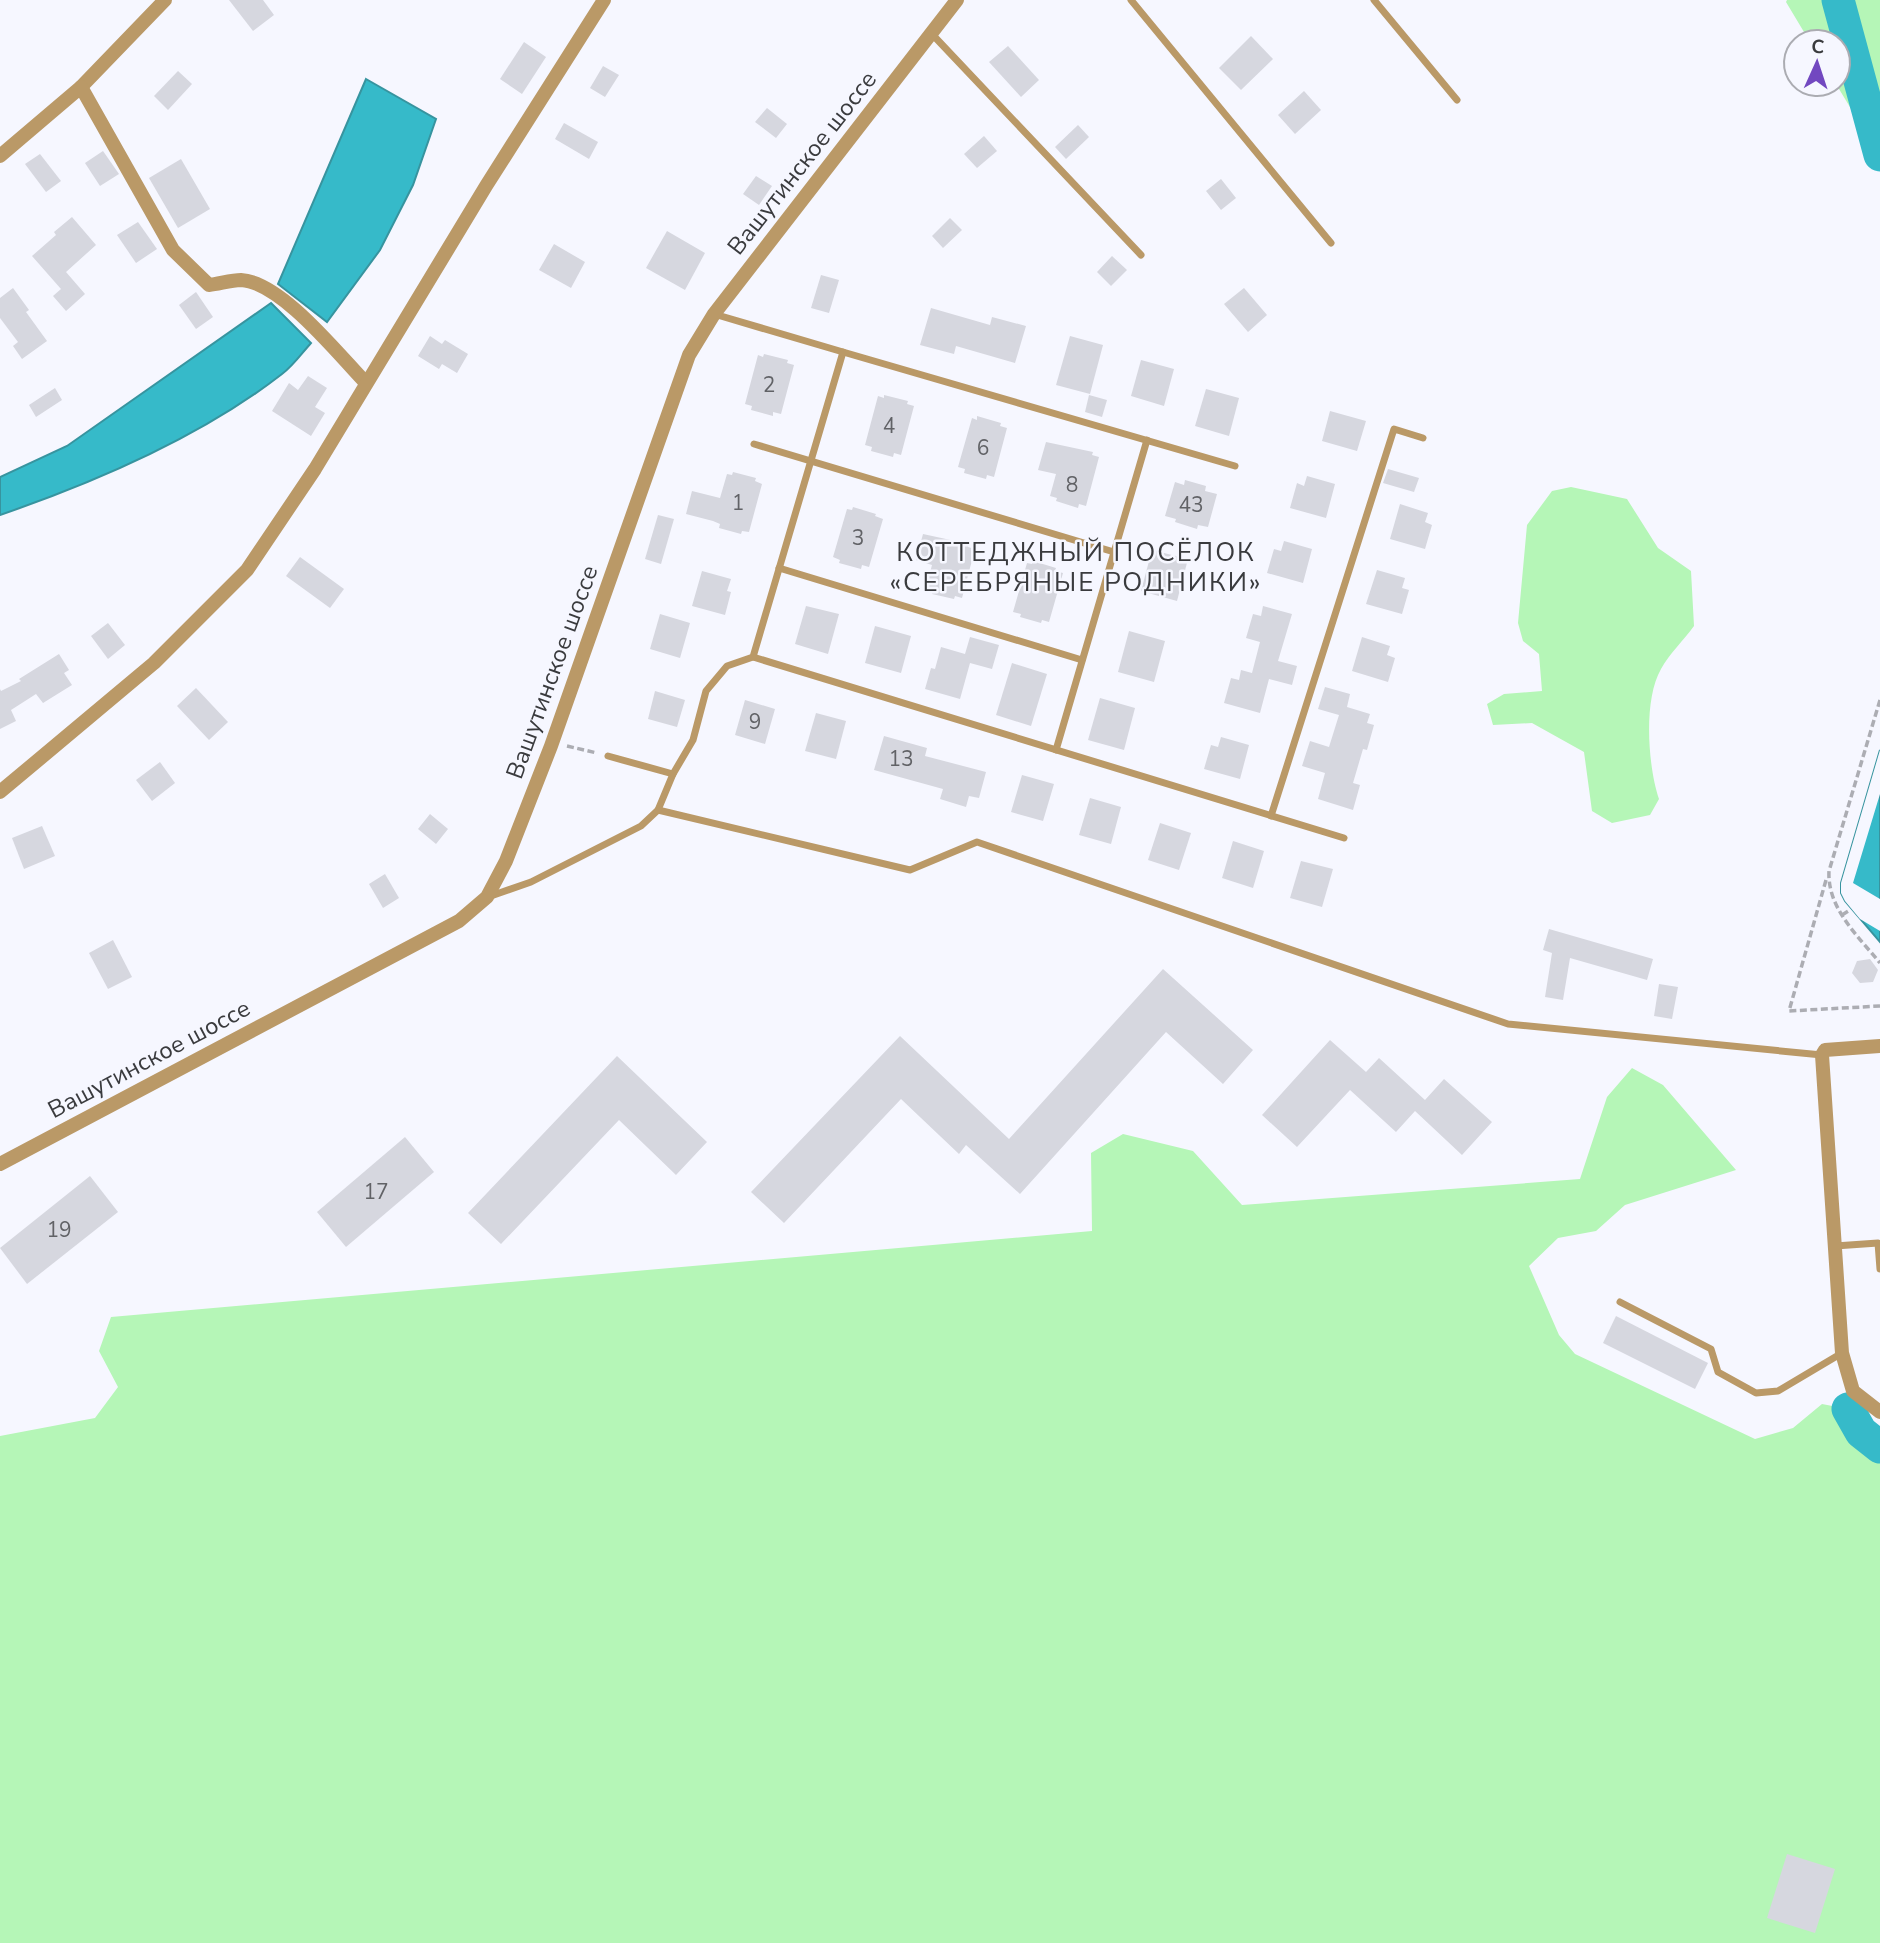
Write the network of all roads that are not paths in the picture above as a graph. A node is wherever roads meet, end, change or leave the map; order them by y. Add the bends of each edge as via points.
1 (165, 0) edge
2 (604, 0) edge
3 (957, 0) edge
4 (1131, 0) edge
5 (1374, 0) edge
6 (931, 33) junction
7 (81, 87) junction
8 (1457, 100) dead end
9 (0, 156) edge
10 (1331, 243) dead end
11 (1141, 255) dead end
12 (714, 314) junction
13 (843, 352) junction
14 (366, 383) junction
15 (1423, 438) dead end
16 (1147, 440) junction
17 (754, 444) dead end
18 (811, 461) junction
19 (1235, 466) dead end
20 (1114, 552) junction
21 (779, 568) junction
22 (753, 657) junction
23 (1082, 660) junction
24 (1056, 750) junction
25 (608, 756) road end
26 (673, 774) junction
27 (0, 792) edge
28 (658, 810) junction
29 (1271, 816) junction
30 (1344, 838) dead end
31 (487, 897) junction
32 (1880, 1046) edge
33 (1822, 1055) junction
34 (0, 1164) edge
35 (1879, 1243) edge
36 (1835, 1246) junction
37 (1880, 1269) edge
38 (1620, 1303) dead end
39 (1842, 1353) junction
40 (1880, 1412) edge

1 - 7 street
2 - 14 street
3 - 6 street, Вашутинское шоссе
4 - 10 lane
5 - 8 lane
6 - 11 lane
6 - 12 street, Вашутинское шоссе
7 - 9 street
7 - 14 street via 173,250 209,285 241,280 265,286 298,312
12 - 13 lane
12 - 31 street, Вашутинское шоссе via 689,355 551,746 506,862
13 - 16 lane
13 - 18 lane
14 - 27 street via 247,569 155,663
15 - 29 lane via 1394,429
16 - 19 lane
16 - 20 lane
17 - 18 lane
18 - 20 lane
18 - 21 lane
20 - 23 lane
21 - 22 lane
21 - 23 lane
22 - 24 lane
22 - 26 lane via 727,666 706,691 693,740
23 - 24 lane
24 - 29 lane
25 - 26 lane
26 - 28 lane
28 - 31 lane via 641,826 531,883
28 - 33 lane via 910,870 977,842 1508,1024
29 - 30 lane
31 - 34 street, Вашутинское шоссе via 459,921
32 - 33 street via 1825,1050
33 - 36 street
35 - 36 lane
35 - 37 lane
36 - 39 street
38 - 39 lane via 1711,1349 1718,1372 1756,1393 1778,1391
39 - 40 street via 1853,1391

